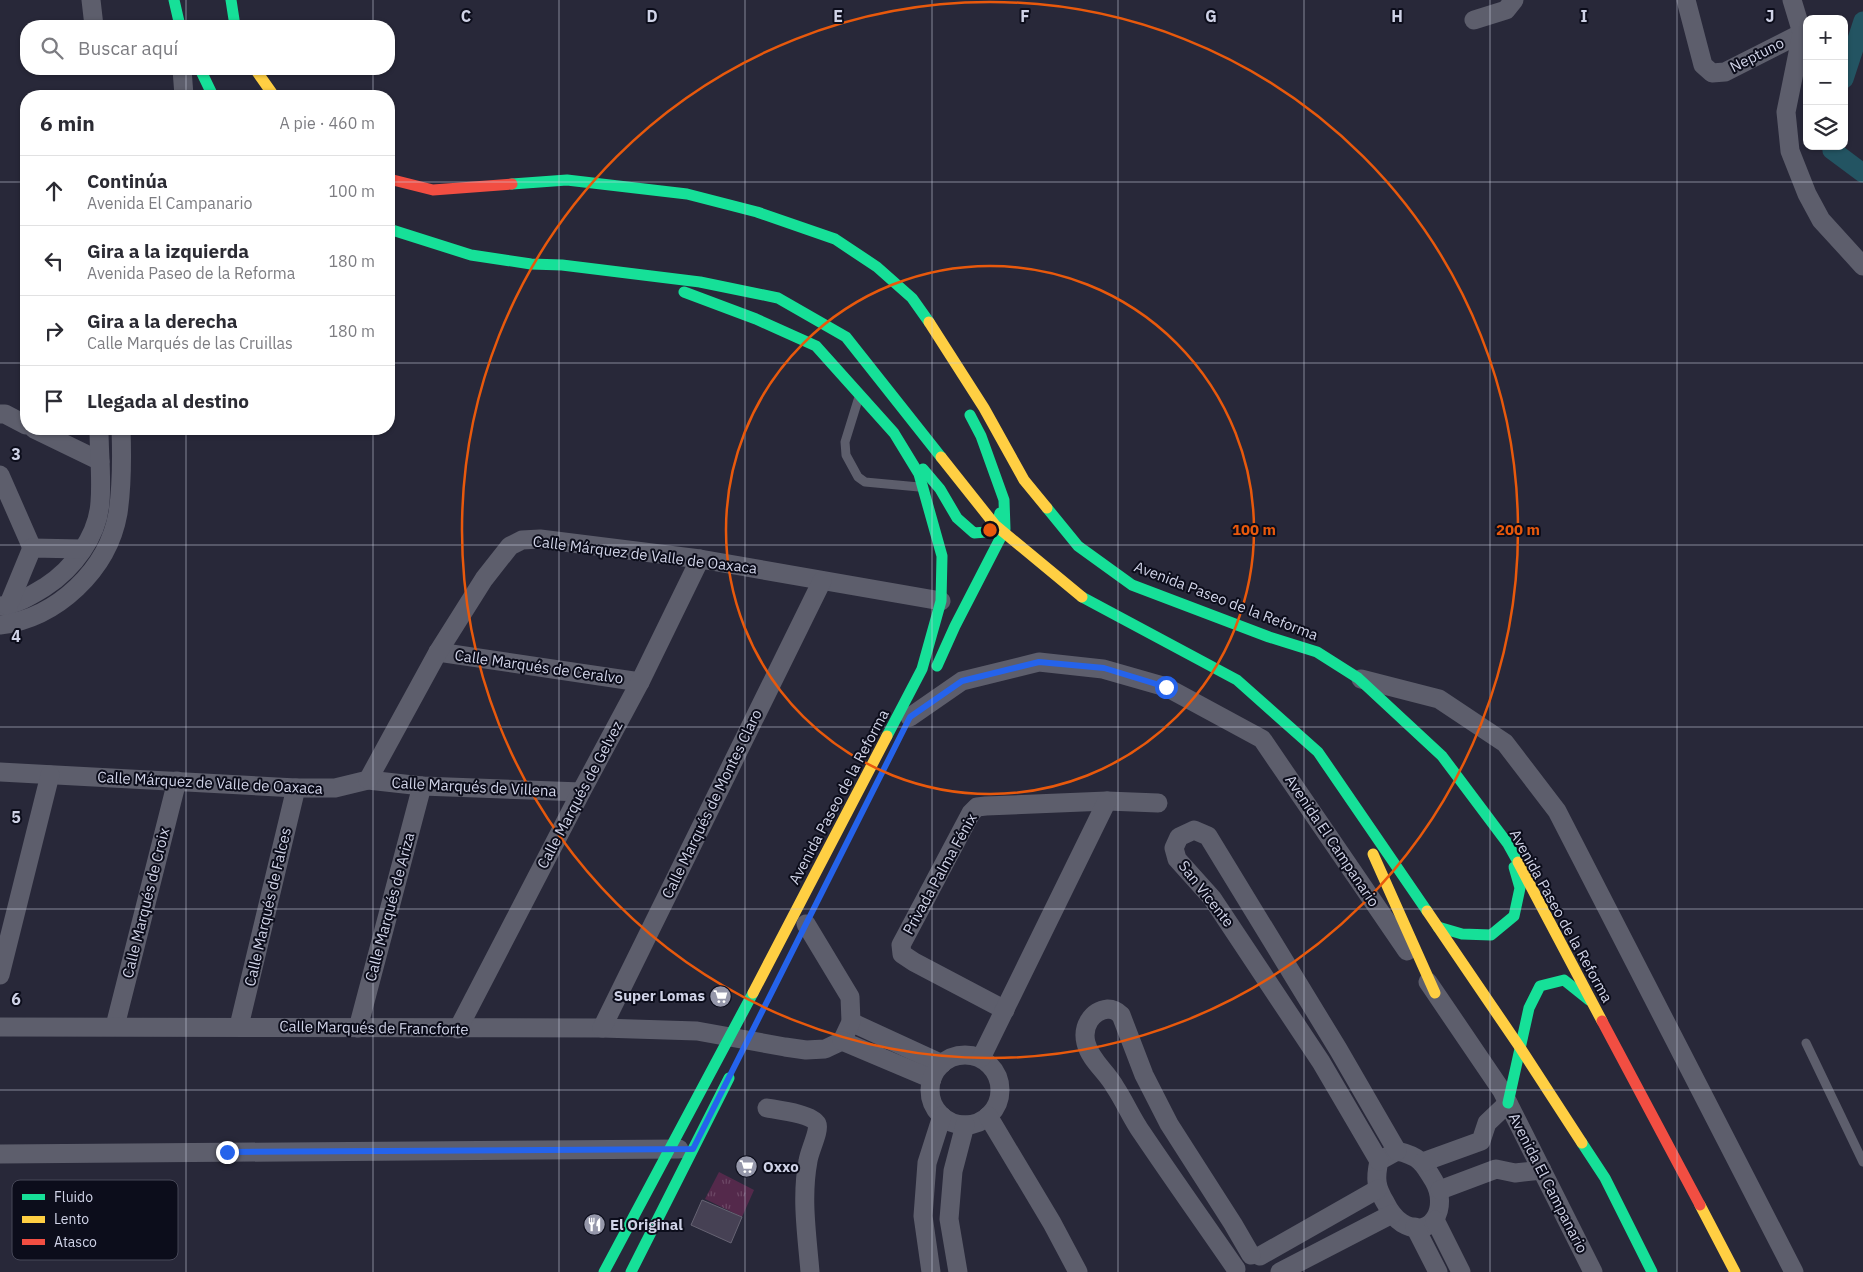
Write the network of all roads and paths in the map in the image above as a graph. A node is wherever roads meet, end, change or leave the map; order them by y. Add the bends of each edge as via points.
1 (91, 0) edge
2 (174, 0) edge
3 (231, 0) edge
4 (1514, 0) edge
5 (1686, 0) edge
6 (1792, 0) edge
7 (93, 20) edge
8 (178, 20) edge
9 (234, 20) edge
10 (1474, 20) dead end
11 (1802, 33) junction
12 (182, 75) edge
13 (203, 75) edge
14 (259, 75) edge
15 (184, 90) edge
16 (209, 90) edge
17 (270, 90) edge
18 (395, 181) edge
19 (395, 231) edge
20 (1863, 266) edge
21 (636, 275) junction
22 (912, 298) junction
23 (955, 384) dead end
24 (859, 394) junction
25 (963, 402) dead end
26 (0, 414) edge
27 (20, 422) edge
28 (894, 433) junction
29 (46, 435) edge
30 (99, 435) edge
31 (120, 435) edge
32 (100, 461) junction
33 (0, 475) edge
34 (923, 487) junction
35 (1004, 500) junction
36 (32, 548) junction
37 (82, 550) junction
38 (700, 559) junction
39 (822, 580) junction
40 (941, 602) junction
41 (4, 606) edge
42 (0, 625) edge
43 (438, 652) junction
44 (932, 676) dead end
45 (1358, 678) junction
46 (640, 682) junction
47 (923, 693) dead end
48 (908, 721) joint
49 (0, 772) edge
50 (50, 775) junction
51 (368, 780) junction
52 (177, 781) junction
53 (422, 786) junction
54 (296, 788) junction
55 (581, 792) junction
56 (1345, 792) junction
57 (1107, 801) junction
58 (1158, 803) dead end
59 (1508, 844) junction
60 (806, 924) dead end
61 (1438, 927) junction
62 (0, 975) edge
63 (1435, 993) junction
64 (1592, 1001) junction
65 (1005, 1010) junction
66 (851, 1022) junction
67 (115, 1026) junction
68 (240, 1026) junction
69 (0, 1027) edge
70 (358, 1028) junction
71 (602, 1028) junction
72 (458, 1029) junction
73 (743, 1040) junction
74 (842, 1041) junction
75 (1806, 1043) dead end
76 (1338, 1049) junction
77 (1521, 1049) junction
78 (981, 1058) junction
79 (1321, 1062) junction
80 (734, 1066) dead end
81 (937, 1071) junction
82 (1508, 1103) junction
83 (767, 1108) dead end
84 (942, 1116) junction
85 (988, 1116) junction
86 (965, 1125) junction
87 (1481, 1141) junction
88 (671, 1149) junction
89 (693, 1149) junction
90 (1397, 1151) junction
91 (0, 1154) edge
92 (1379, 1162) junction
93 (1424, 1162) junction
94 (1863, 1162) edge
95 (1496, 1169) junction
96 (1542, 1170) junction
97 (1378, 1189) junction
98 (1440, 1190) junction
99 (1392, 1214) junction
100 (1435, 1220) junction
101 (1415, 1227) junction
102 (1256, 1256) junction
103 (1236, 1270) edge
104 (604, 1272) edge
105 (631, 1272) edge
106 (810, 1272) edge
107 (931, 1272) edge
108 (958, 1272) edge
109 (1078, 1272) edge
110 (1271, 1272) edge
111 (1280, 1272) edge
112 (1438, 1272) edge
113 (1461, 1272) edge
114 (1593, 1272) edge
115 (1652, 1272) edge
116 (1735, 1272) edge
117 (1794, 1272) edge

1 - 7 street
2 - 8 street
3 - 9 street
4 - 10 street via 1506,10
5 - 11 street, Neptuno via 1703,65 1712,73 1725,72
6 - 11 street
11 - 20 street via 1786,112 1790,151 1821,220
12 - 15 street
13 - 16 street
14 - 17 street
18 - 22 street, Avenida Paseo de la Reforma via 433,190 567,180 686,194 757,212 835,240 877,267
19 - 21 street, Avenida Paseo de la Reforma via 471,255
21 - 24 street, Avenida Paseo de la Reforma via 756,319 816,346
21 - 56 street, Avenida Paseo de la Reforma via 700,282 778,298 846,337 995,525 1084,599 1237,680 1318,752
22 - 23 street
22 - 45 street, Avenida Paseo de la Reforma via 984,408 1024,480 1078,546 1132,585 1317,652
24 - 28 street, Avenida Paseo de la Reforma
24 - 34 lane via 845,442 846,455 858,477 866,482
25 - 35 street via 980,436
26 - 27 street
28 - 34 street, Avenida Paseo de la Reforma via 919,474
28 - 35 street via 940,489 957,518 974,533 996,528
29 - 32 street
30 - 32 street
31 - 42 street via 118,514 104,555 66,598 28,619
32 - 37 street via 97,521
33 - 36 street
34 - 40 street, Avenida Paseo de la Reforma via 942,556
35 - 44 street via 1004,529
36 - 37 street
36 - 41 street
37 - 41 street via 58,578 32,595
38 - 39 street, Calle Márquez de Valle de Oaxaca
38 - 43 street, Calle Márquez de Valle de Oaxaca via 540,539 522,540 510,546 484,580
38 - 46 street, Calle Marqués de Gelvez
39 - 40 street, Calle Márquez de Valle de Oaxaca
39 - 71 street, Calle Marqués de Montes Claro
40 - 73 street, Avenida Paseo de la Reforma via 922,669
43 - 46 street, Calle Marqués de Ceralvo
43 - 51 street, Calle Márquez de Valle de Oaxaca
45 - 59 street, Avenida Paseo de la Reforma via 1442,756
45 - 117 street via 1439,699 1504,743 1557,811
46 - 55 street, Calle Marqués de Gelvez
47 - 48 street, Avenida Paseo de la Reforma
48 - 63 street, Avenida El Campanario via 962,681 1039,662 1104,668 1166,687 1262,738
49 - 50 street, Calle Márquez de Valle de Oaxaca
50 - 52 street, Calle Márquez de Valle de Oaxaca
50 - 62 street
51 - 53 street, Calle Marqués de Villena
51 - 54 street, Calle Márquez de Valle de Oaxaca via 335,788
52 - 54 street, Calle Márquez de Valle de Oaxaca
52 - 67 street, Calle Marqués de Croix
53 - 55 street, Calle Marqués de Villena
53 - 70 street, Calle Marqués de Ariza
54 - 68 street, Calle Marqués de Falces
55 - 72 street, Calle Marqués de Gelvez
56 - 61 street, Avenida Paseo de la Reforma
56 - 63 street
57 - 58 street, Privada Palma Fénix
57 - 65 street
57 - 65 street, Privada Palma Fénix via 977,807 901,945 902,954 914,962
59 - 61 street via 1520,888 1514,916 1491,935 1462,934
59 - 64 street, Avenida Paseo de la Reforma
60 - 66 street via 850,997
61 - 77 street, Avenida Paseo de la Reforma
63 - 82 street, Avenida El Campanario
64 - 77 street via 1564,980 1540,986 1529,1008
64 - 116 street, Avenida Paseo de la Reforma
65 - 78 street
66 - 74 street
66 - 81 street
67 - 68 street, Calle Marqués de Francforte
67 - 69 street, Calle Marqués de Francforte
68 - 70 street, Calle Marqués de Francforte
70 - 72 street, Calle Marqués de Francforte
71 - 72 street, Calle Marqués de Francforte
71 - 73 street, Calle Marqués de Francforte via 697,1031
73 - 74 street, Calle Marqués de Francforte via 806,1050 826,1049
73 - 88 street, Avenida Paseo de la Reforma
74 - 81 street
75 - 94 lane
76 - 79 street
76 - 79 street, San Vicente via 1208,836 1194,830 1179,837 1174,848 1177,859 1212,898
76 - 90 street, San Vicente
77 - 82 street
77 - 115 street, Avenida Paseo de la Reforma via 1605,1178
78 - 81 street via 961,1055 951,1058
78 - 85 street via 994,1070 1000,1086 998,1102
79 - 92 street, San Vicente
80 - 89 street
81 - 84 street via 932,1099
82 - 87 street via 1488,1123
82 - 96 street, Avenida El Campanario
83 - 106 street via 798,1114 817,1124 804,1198
84 - 86 street
84 - 107 street via 927,1163 923,1216
85 - 86 street via 978,1123
85 - 109 street
86 - 108 street via 953,1171 949,1219
87 - 93 street
87 - 95 street
88 - 89 street
88 - 91 street
88 - 104 street, Avenida Paseo de la Reforma
89 - 105 street
90 - 92 street
90 - 93 street via 1411,1154
92 - 97 street
93 - 98 street
95 - 96 street via 1515,1173
95 - 98 street
96 - 114 street, Avenida El Campanario
97 - 99 street
97 - 102 street
98 - 100 street via 1441,1207
99 - 101 street via 1402,1223
99 - 111 street
100 - 101 street via 1427,1226
100 - 113 street
101 - 112 street
102 - 103 street via 1245,1258
102 - 103 street via 1169,1124 1144,1075 1121,1015 1109,1009 1098,1012 1086,1026 1086,1045
102 - 110 street via 1267,1261

